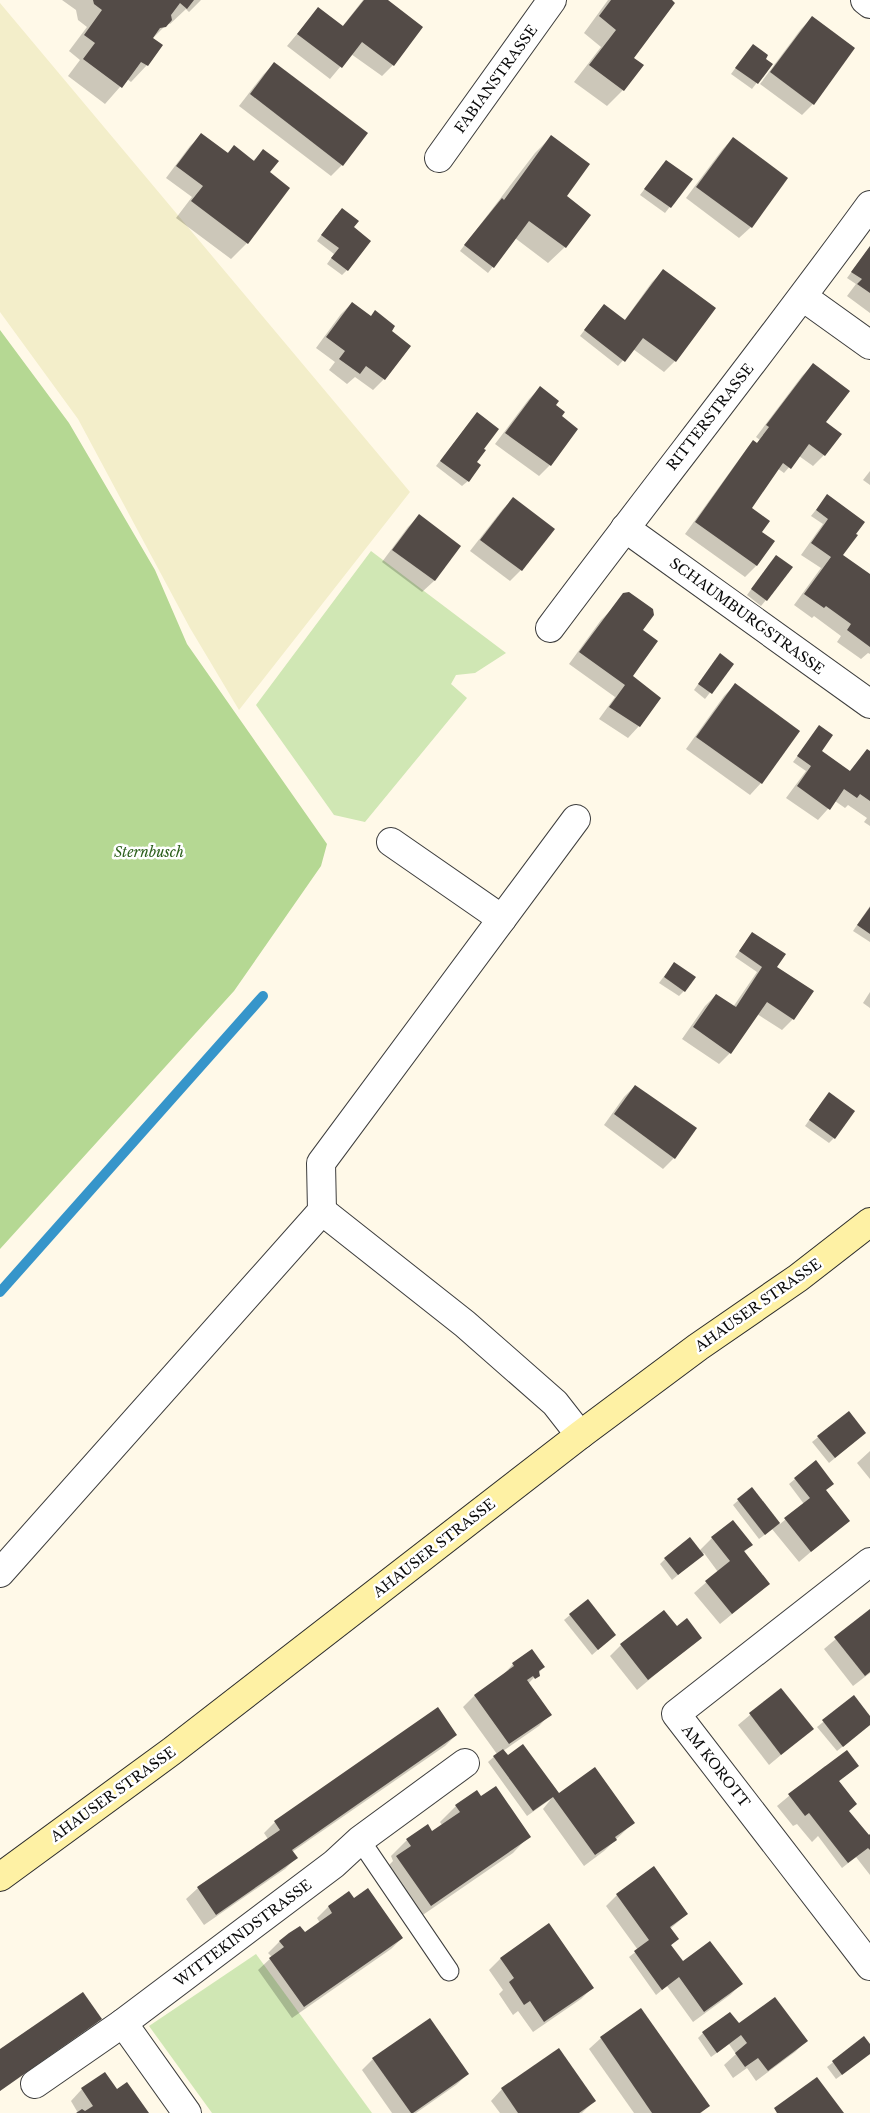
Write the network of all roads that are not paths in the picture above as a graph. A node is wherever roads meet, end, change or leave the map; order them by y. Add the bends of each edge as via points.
1 (552, 0) edge
2 (865, 0) edge
3 (870, 4) edge
4 (439, 158) dead end
5 (870, 206) edge
6 (803, 297) junction
7 (870, 345) edge
8 (624, 528) junction
9 (550, 628) dead end
10 (870, 704) edge
11 (576, 819) dead end
12 (391, 842) dead end
13 (502, 919) junction
14 (322, 1211) junction
15 (870, 1222) edge
16 (580, 1436) junction
17 (870, 1562) edge
18 (0, 1573) edge
19 (465, 1763) dead end
20 (360, 1840) junction
21 (0, 1877) edge
22 (870, 1966) edge
23 (450, 1971) dead end
24 (123, 2023) junction
25 (35, 2084) dead end
26 (187, 2113) edge

1 - 4 street, FABIANSTRASSE
2 - 3 street
5 - 6 street, RITTERSTRASSE
6 - 7 street
6 - 8 street, RITTERSTRASSE
8 - 9 street, RITTERSTRASSE
8 - 10 street, SCHAUMBURGSTRASSE
11 - 13 street
12 - 13 street
13 - 14 street via 321,1163
14 - 16 street via 465,1324 555,1403
14 - 18 street
15 - 16 main road, AHAUSER STRASSE
16 - 21 main road, AHAUSER STRASSE via 172,1752
17 - 22 street, AM KOROTT via 676,1714
19 - 20 street, WITTEKINDSTRASSE
20 - 23 lane
20 - 24 street, WITTEKINDSTRASSE via 334,1864
24 - 25 street, WITTEKINDSTRASSE
24 - 26 street

